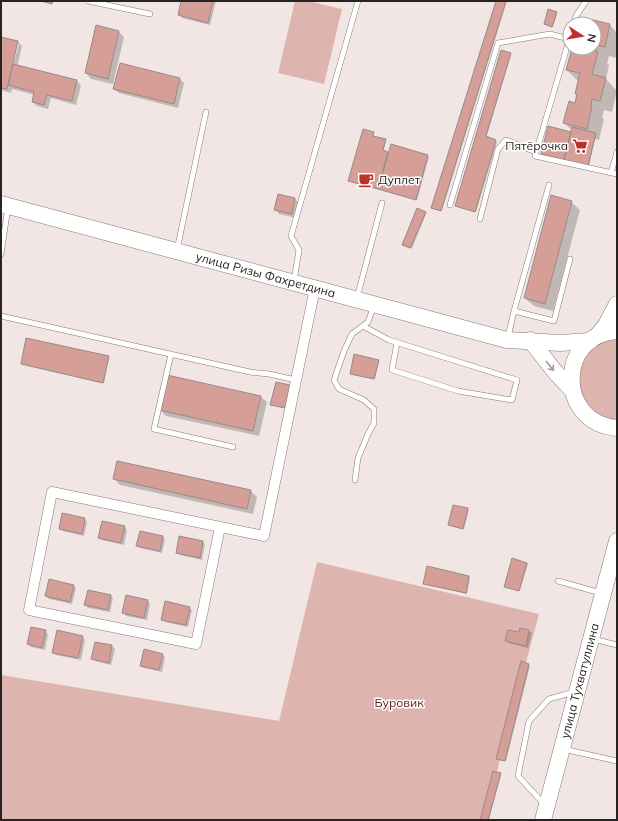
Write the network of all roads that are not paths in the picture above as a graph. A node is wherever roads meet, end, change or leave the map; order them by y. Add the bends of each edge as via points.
1 (88, 1) edge
2 (358, 1) edge
3 (586, 1) edge
4 (150, 14) dead end
5 (576, 16) edge
6 (562, 36) edge
7 (565, 56) edge
8 (206, 112) dead end
9 (536, 152) junction
10 (617, 152) edge
11 (614, 173) edge
12 (549, 185) dead end
13 (382, 203) dead end
14 (5, 205) edge
15 (450, 205) dead end
16 (480, 219) dead end
17 (177, 251) junction
18 (1, 254) edge
19 (570, 259) dead end
20 (294, 282) junction
21 (316, 288) junction
22 (356, 299) junction
23 (374, 304) junction
24 (617, 304) edge
25 (514, 311) junction
26 (1, 316) edge
27 (363, 326) junction
28 (617, 331) edge
29 (593, 338) junction
30 (507, 340) junction
31 (530, 340) junction
32 (397, 343) junction
33 (171, 354) junction
34 (296, 380) junction
35 (572, 390) junction
36 (599, 424) junction
37 (617, 428) edge
38 (617, 441) edge
39 (233, 447) dead end
40 (355, 480) dead end
41 (220, 527) junction
42 (616, 549) edge
43 (558, 581) dead end
44 (603, 594) junction
45 (591, 638) junction
46 (617, 645) edge
47 (577, 692) junction
48 (562, 749) junction
49 (617, 761) edge
50 (545, 814) edge

1 - 4 lane
2 - 20 lane via 291,236 299,250
3 - 5 lane
6 - 15 lane via 550,34 498,43
7 - 9 lane
8 - 17 lane
9 - 11 lane via 535,156
9 - 16 lane via 506,140 498,150
10 - 11 lane
12 - 25 lane
13 - 22 lane
14 - 17 main road, улица Ризы Фахретдина
14 - 18 lane
17 - 20 main road, улица Ризы Фахретдина
19 - 25 lane via 554,321
20 - 21 main road, улица Ризы Фахретдина
21 - 22 main road, улица Ризы Фахретдина
21 - 34 street
22 - 23 main road, улица Ризы Фахретдина
23 - 27 lane via 368,322
23 - 30 main road, улица Ризы Фахретдина
24 - 29 main road via 606,326
25 - 30 lane
26 - 33 lane
27 - 32 lane
27 - 40 lane via 352,334 334,380 339,389 364,400 374,409 374,423 358,458
28 - 29 main road, улица Ризы Фахретдина
29 - 31 main road, улица Ризы Фахретдина via 560,343
29 - 35 main road via 580,350 573,362 570,376
30 - 31 main road, улица Ризы Фахретдина
31 -> 35 main road
32 - 32 lane via 517,380 512,400 458,391 392,370
33 - 34 lane
33 - 39 lane via 154,429
34 - 41 street via 264,536
35 - 36 main road via 581,410
36 - 37 main road
36 - 38 main road
41 - 41 street via 196,644 29,610 52,492
42 - 44 main road, улица Тухватуллина
43 - 44 lane
44 - 45 main road, улица Тухватуллина
45 - 46 lane
45 - 47 main road, улица Тухватуллина
47 - 48 main road, улица Тухватуллина
47 - 50 lane via 550,699 528,721 518,776
48 - 49 lane
48 - 50 main road, улица Тухватуллина

